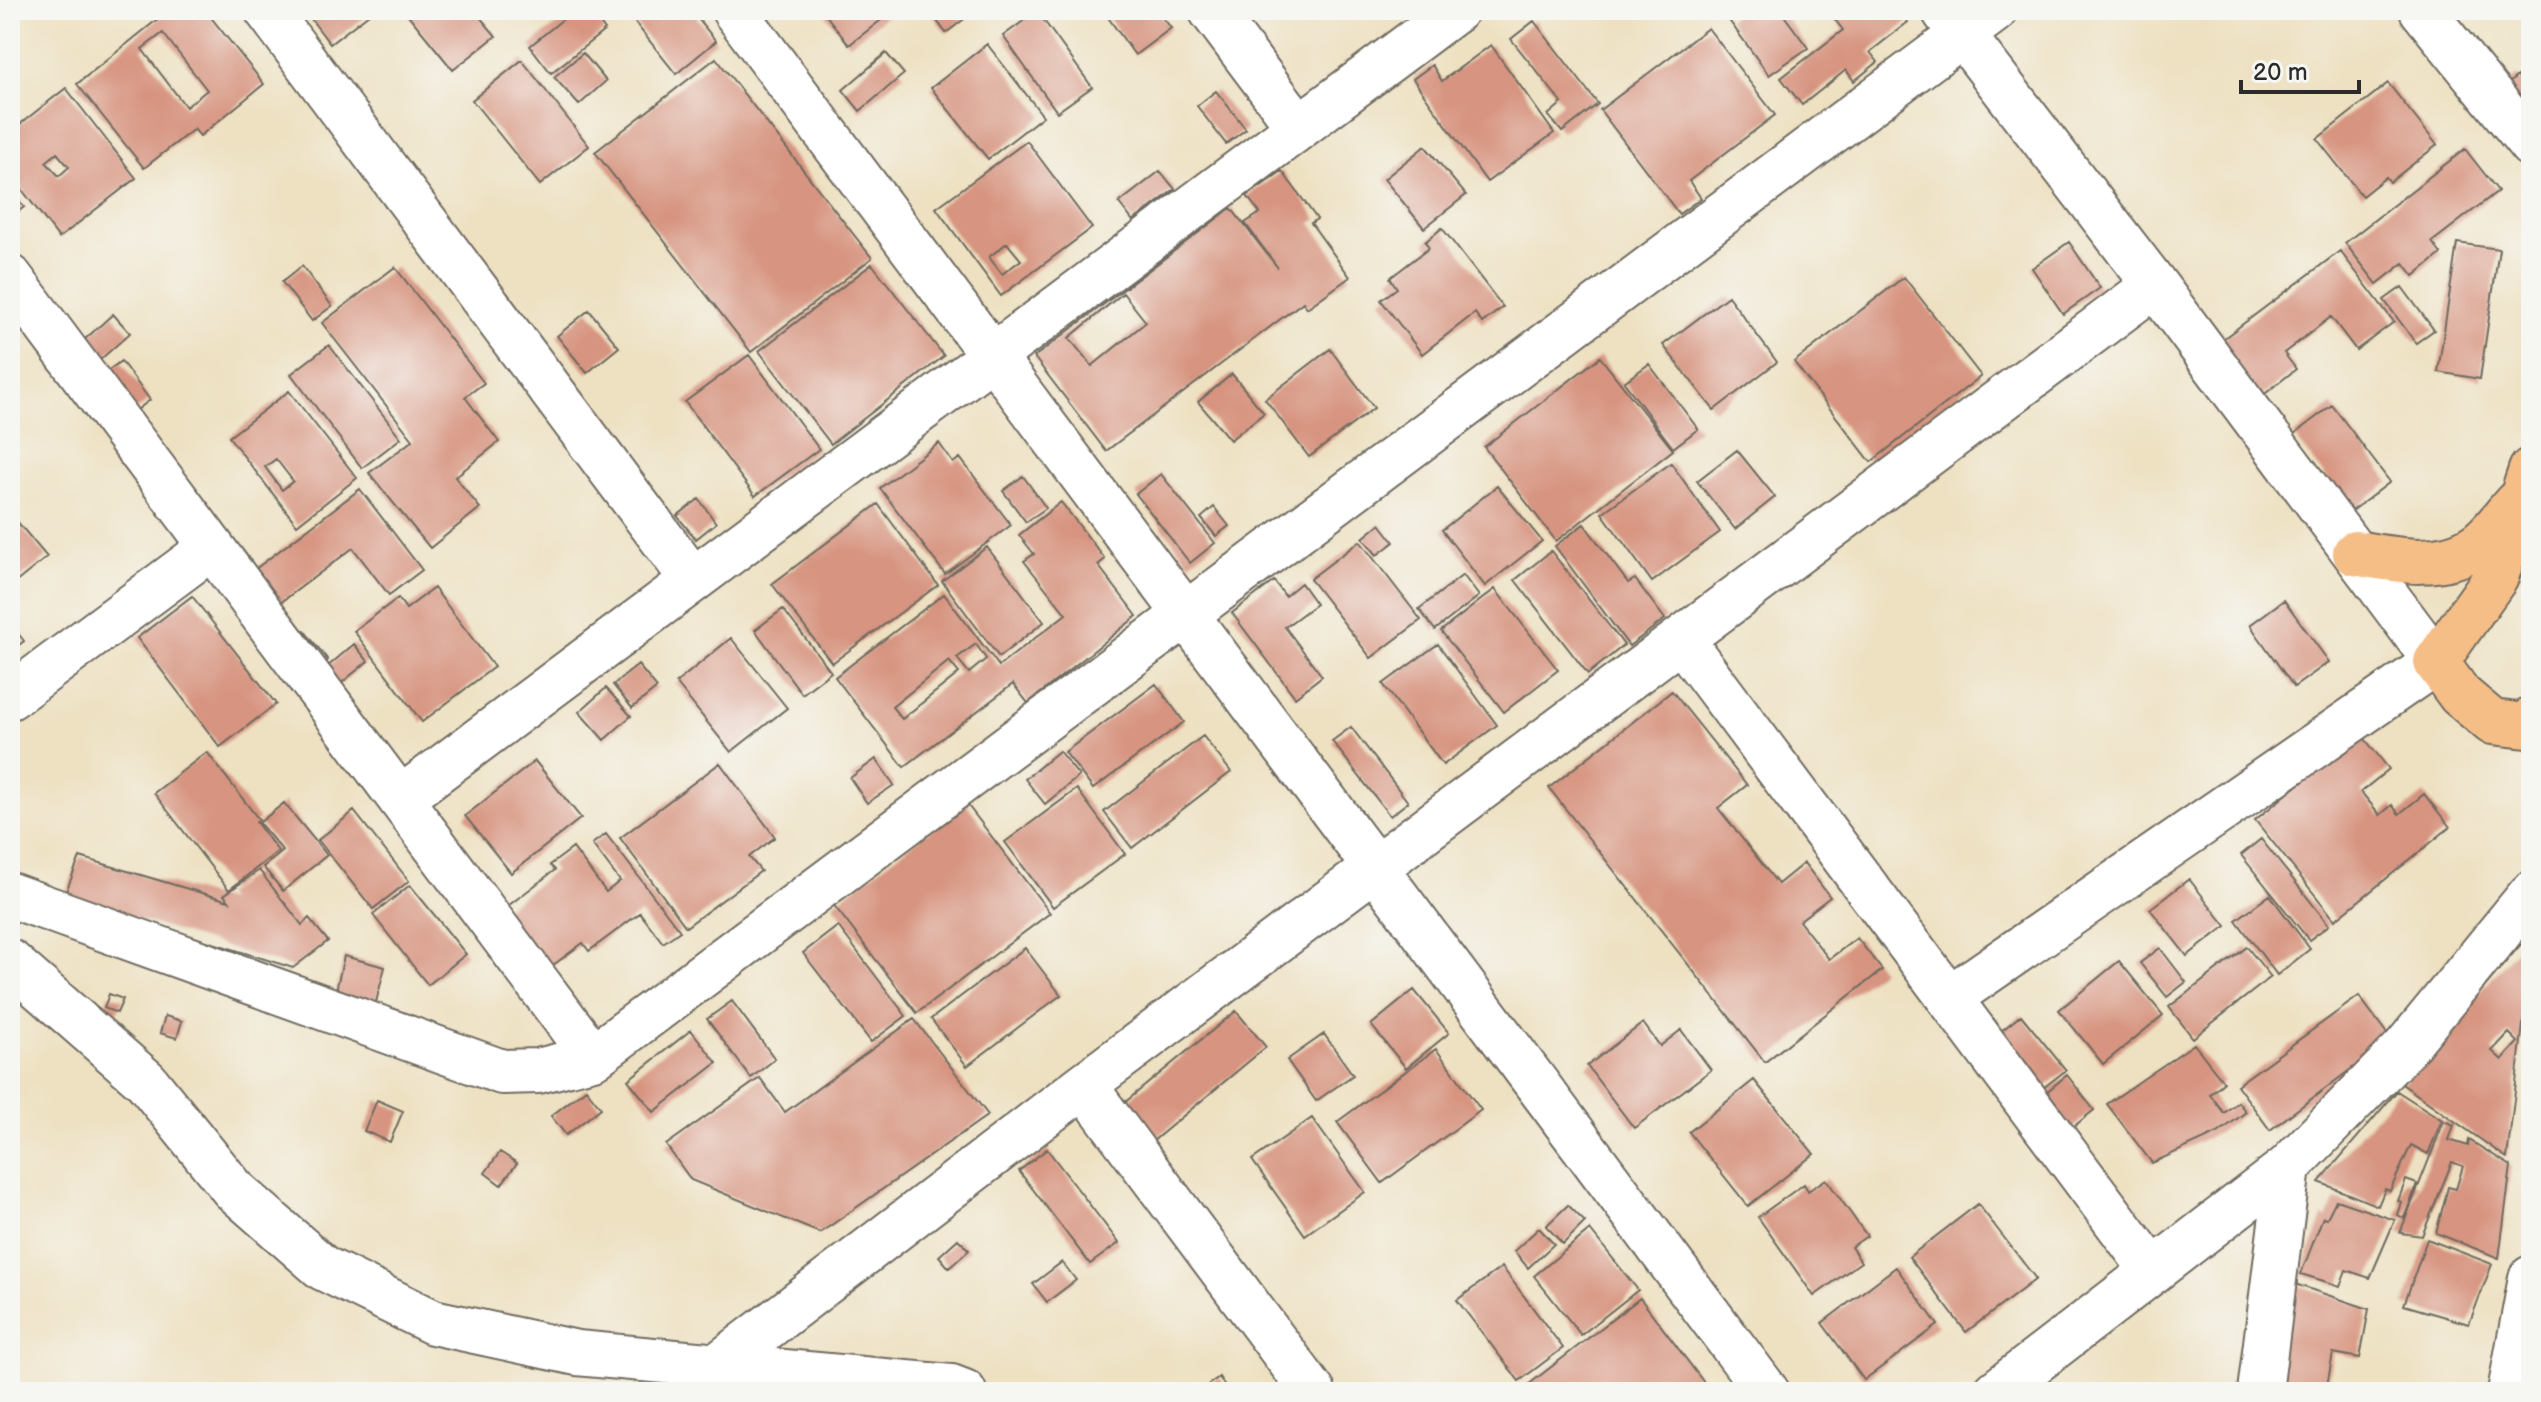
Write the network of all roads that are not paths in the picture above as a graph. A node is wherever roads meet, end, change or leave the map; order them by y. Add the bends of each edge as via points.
1 (267, 10) edge
2 (734, 10) edge
3 (1211, 10) edge
4 (1456, 10) edge
5 (2422, 10) edge
6 (1967, 18) edge
7 (1299, 127) junction
8 (2531, 145) edge
9 (10, 277) edge
10 (2155, 285) junction
11 (993, 356) junction
12 (2528, 481) edge
13 (212, 547) junction
14 (2355, 553) junction
15 (693, 580) junction
16 (1186, 614) junction
17 (1681, 639) junction
18 (2436, 662) junction
19 (10, 697) edge
20 (2530, 727) edge
21 (400, 799) junction
22 (1375, 868) junction
23 (2531, 894) edge
24 (10, 895) edge
25 (10, 962) edge
26 (1949, 998) junction
27 (593, 1057) junction
28 (1084, 1085) junction
29 (2288, 1167) junction
30 (2153, 1271) junction
31 (2531, 1278) edge
32 (718, 1365) junction
33 (964, 1392) edge
34 (1313, 1392) edge
35 (1767, 1392) edge
36 (1996, 1392) edge
37 (2260, 1392) edge
38 (2510, 1392) edge

1 - 15 street
2 - 11 street
3 - 7 street
4 - 7 street
5 - 8 street
6 - 10 street
6 - 16 street
7 - 11 street
9 - 13 street
10 - 14 street
10 - 17 street
11 - 15 street
11 - 16 street
12 - 14 main road via 2477,545 2442,559 2404,562
12 - 18 main road via 2496,577
13 - 19 street
13 - 21 street
14 - 18 street
15 - 21 street
16 - 22 street
16 - 27 street
17 - 22 street
17 - 26 street
18 - 20 main road via 2460,695 2492,722
18 - 26 street
21 - 27 street
22 - 28 street
22 - 35 street
23 - 29 street via 2404,1049
24 - 27 street via 489,1068 538,1071
25 - 32 street via 146,1081 233,1189 323,1268 433,1322 577,1353
26 - 30 street
28 - 32 street
28 - 34 street
29 - 30 street
29 - 37 street
30 - 36 street
31 - 38 street
32 - 33 street

